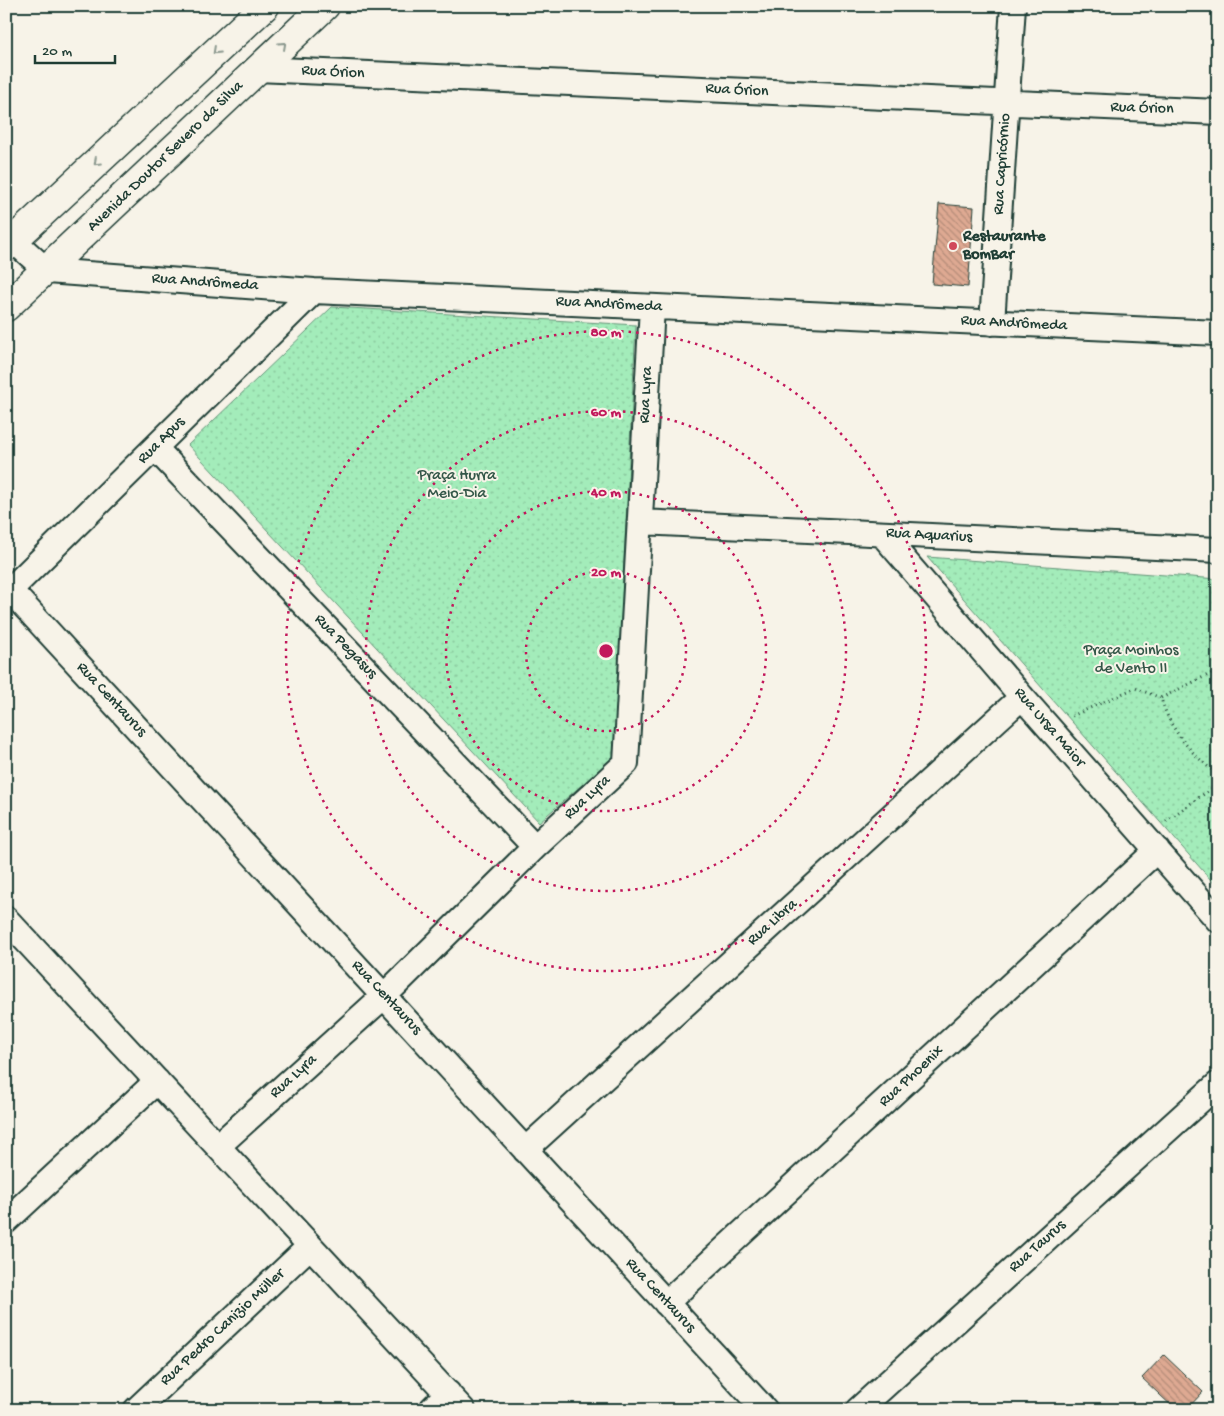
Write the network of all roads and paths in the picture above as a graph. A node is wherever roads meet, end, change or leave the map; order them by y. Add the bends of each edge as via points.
1 (265, 6) edge
2 (325, 6) edge
3 (1013, 6) edge
4 (257, 69) junction
5 (1007, 103) junction
6 (1218, 112) edge
7 (10, 243) edge
8 (47, 271) junction
9 (314, 292) junction
10 (6, 307) edge
11 (652, 307) junction
12 (992, 323) junction
13 (1218, 333) edge
14 (155, 448) junction
15 (641, 522) junction
16 (882, 534) junction
17 (1218, 550) edge
18 (8, 588) edge
19 (1218, 670) edge
20 (1022, 697) junction
21 (1161, 698) junction
22 (1068, 718) dead end
23 (1218, 775) edge
24 (1218, 784) edge
25 (1162, 824) dead end
26 (535, 846) junction
27 (1157, 850) junction
28 (1218, 920) edge
29 (10, 931) edge
30 (384, 996) junction
31 (157, 1081) junction
32 (1218, 1084) edge
33 (218, 1146) junction
34 (525, 1150) junction
35 (6, 1221) edge
36 (310, 1246) junction
37 (666, 1303) junction
38 (456, 1402) edge
39 (136, 1410) edge
40 (431, 1410) edge
41 (765, 1410) edge
42 (858, 1410) edge

1 -> 7 street
4 -> 2 street, Avenida Doutor Severo da Silva
3 - 5 street, Rua Capricórnio
4 - 5 street, Rua Órion
4 - 8 street, Avenida Doutor Severo da Silva
5 - 6 street, Rua Órion
5 - 12 street, Rua Capricórnio
7 - 8 street
8 - 9 street, Rua Andrômeda
8 - 10 street, Avenida Doutor Severo da Silva
9 - 11 street, Rua Andrômeda
9 - 14 street, Rua Apus
11 - 12 street, Rua Andrômeda
11 - 15 street, Rua Lyra
12 - 13 street, Rua Andrômeda
14 - 18 street, Rua Apus
14 - 26 street, Rua Pegasus
15 - 16 street, Rua Aquarius
15 - 26 street, Rua Lyra via 626,763
16 - 17 street, Rua Aquarius
16 - 20 street, Rua Ursa Maior
18 - 30 street, Rua Centaurus
19 - 21 path
20 - 27 street, Rua Ursa Maior
20 - 34 street, Rua Libra
21 - 22 path via 1135,688
21 - 23 path via 1166,716 1192,753
24 - 25 path
26 - 30 street, Rua Lyra
27 - 28 street, Rua Ursa Maior
27 - 37 street, Rua Phoenix
29 - 31 street
30 - 33 street, Rua Lyra
30 - 34 street, Rua Centaurus
31 - 33 street
31 - 35 street
32 - 42 street, Rua Taurus
33 - 36 street
34 - 37 street, Rua Centaurus
36 - 38 street
36 - 39 street, Rua Pedro Canizio Müller
37 - 41 street, Rua Centaurus
38 - 40 street

